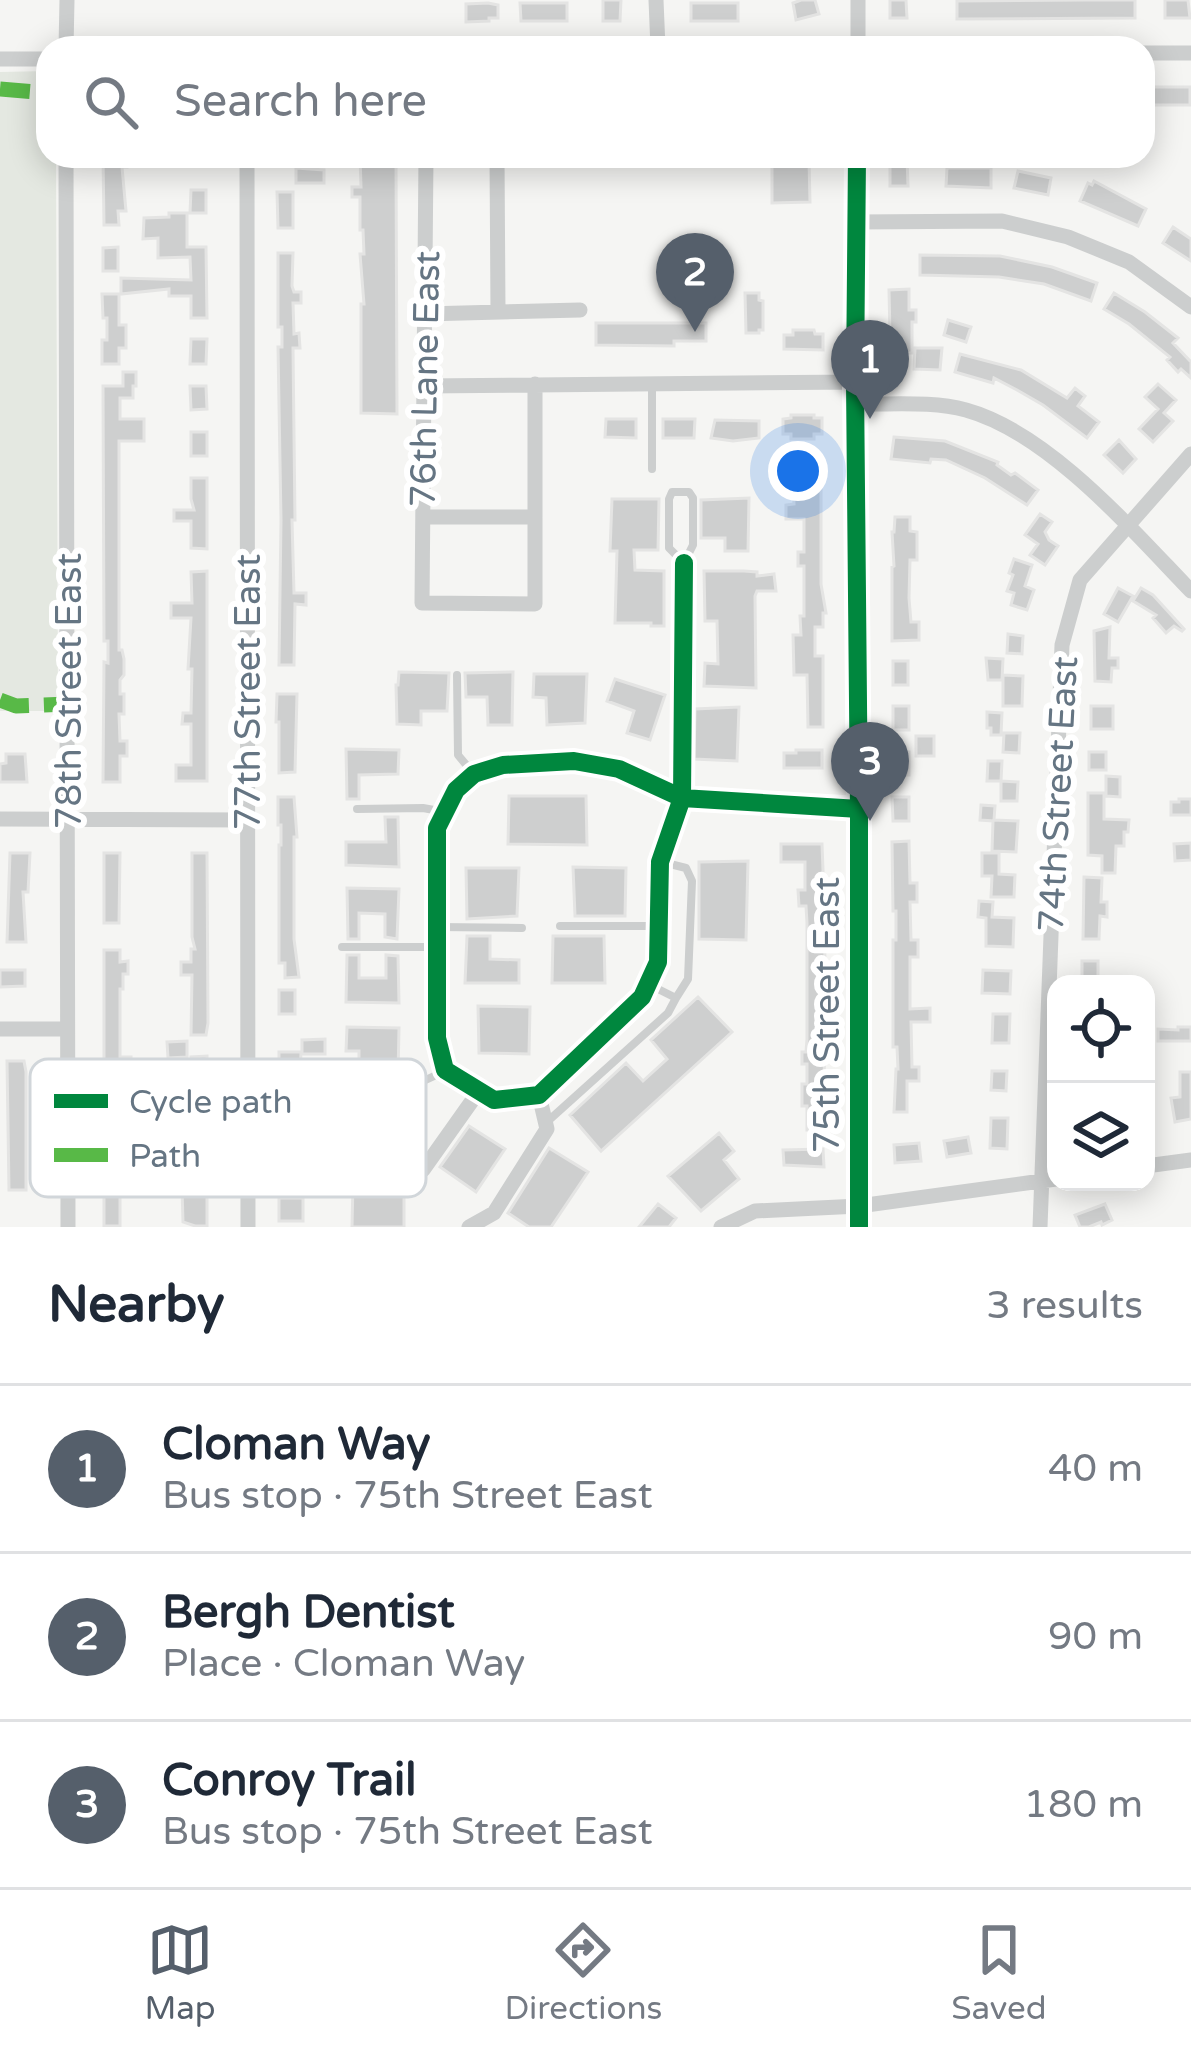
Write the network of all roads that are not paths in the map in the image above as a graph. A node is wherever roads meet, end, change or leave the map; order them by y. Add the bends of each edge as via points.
1 (67, 0) edge
2 (656, 0) edge
3 (858, 0) edge
4 (66, 36) edge
5 (658, 36) edge
6 (858, 36) edge
7 (1155, 53) edge
8 (1191, 53) edge
9 (0, 59) edge
10 (36, 59) edge
11 (66, 168) edge
12 (247, 168) edge
13 (426, 168) edge
14 (497, 168) edge
15 (857, 168) edge
16 (857, 222) junction
17 (1191, 307) edge
18 (580, 310) dead end
19 (498, 311) junction
20 (425, 314) junction
21 (855, 382) junction
22 (652, 383) junction
23 (535, 384) junction
24 (424, 386) junction
25 (1191, 454) edge
26 (652, 469) dead end
27 (423, 517) junction
28 (535, 517) junction
29 (1126, 524) junction
30 (684, 563) junction
31 (1191, 591) edge
32 (457, 675) dead end
33 (474, 774) junction
34 (682, 798) junction
35 (859, 808) junction
36 (357, 809) dead end
37 (445, 812) junction
38 (0, 819) edge
39 (68, 819) junction
40 (247, 820) junction
41 (660, 862) junction
42 (560, 926) dead end
43 (659, 926) junction
44 (436, 927) junction
45 (522, 928) dead end
46 (342, 947) dead end
47 (436, 947) junction
48 (648, 984) junction
49 (676, 998) junction
50 (0, 1029) edge
51 (68, 1029) junction
52 (68, 1059) edge
53 (248, 1059) edge
54 (445, 1070) junction
55 (426, 1082) edge
56 (1051, 1083) edge
57 (479, 1091) junction
58 (539, 1095) junction
59 (545, 1124) junction
60 (1191, 1160) edge
61 (1155, 1165) edge
62 (426, 1166) edge
63 (1047, 1180) edge
64 (1047, 1186) edge
65 (248, 1197) edge
66 (859, 1206) junction
67 (756, 1219) edge
68 (248, 1227) edge
69 (469, 1227) edge
70 (721, 1227) edge
71 (860, 1227) edge
72 (1040, 1227) edge

1 - 4 street
2 - 5 street
3 - 6 street
7 - 8 street
9 - 10 street
11 - 39 street, 78th Street East
12 - 40 street, 77th Street East
13 - 20 street, 76th Lane East
14 - 19 street
15 - 16 street, 75th Street East
16 - 17 street via 1002,221 1068,237 1129,262
16 - 21 street, 75th Street East
18 - 19 street
19 - 20 street
20 - 24 street, 76th Lane East
21 - 22 street
21 - 29 street via 872,404 965,410 1000,423 1055,458
21 - 35 street, 75th Street East
22 - 23 street
22 - 26 lane
23 - 24 street
23 - 28 street
24 - 27 street, 76th Lane East
25 - 29 street, 74th Street East
27 - 28 street
27 - 28 street, 76th Lane East via 422,603 535,604
29 - 31 street
29 - 56 street, 74th Street East via 1080,580 1062,645
30 - 30 lane via 694,545 694,498 672,492 669,548
30 - 34 street
32 - 33 lane via 458,754
33 - 34 street via 574,761 619,769
33 - 37 street
34 - 35 street
34 - 41 street
35 - 66 street, 75th Street East
36 - 37 lane
37 - 44 street via 436,828
38 - 39 street
39 - 40 street
39 - 51 street, 78th Street East
40 - 53 street, 77th Street East
41 - 43 street
41 - 49 lane via 686,868 692,881 688,980
42 - 43 lane
43 - 48 street
44 - 45 lane
44 - 47 street
46 - 47 lane
47 - 54 street via 436,1038
48 - 49 lane
48 - 58 street
49 - 59 lane
50 - 51 street
51 - 52 street, 78th Street East
54 - 55 lane
54 - 57 street
57 - 58 street via 494,1100
57 - 62 street
58 - 59 street
59 - 69 street via 494,1213
60 - 61 street
63 - 66 street
64 - 72 street, 74th Street East
65 - 68 street, 77th Street East
66 - 67 street
66 - 71 street, 75th Street East
67 - 70 street

